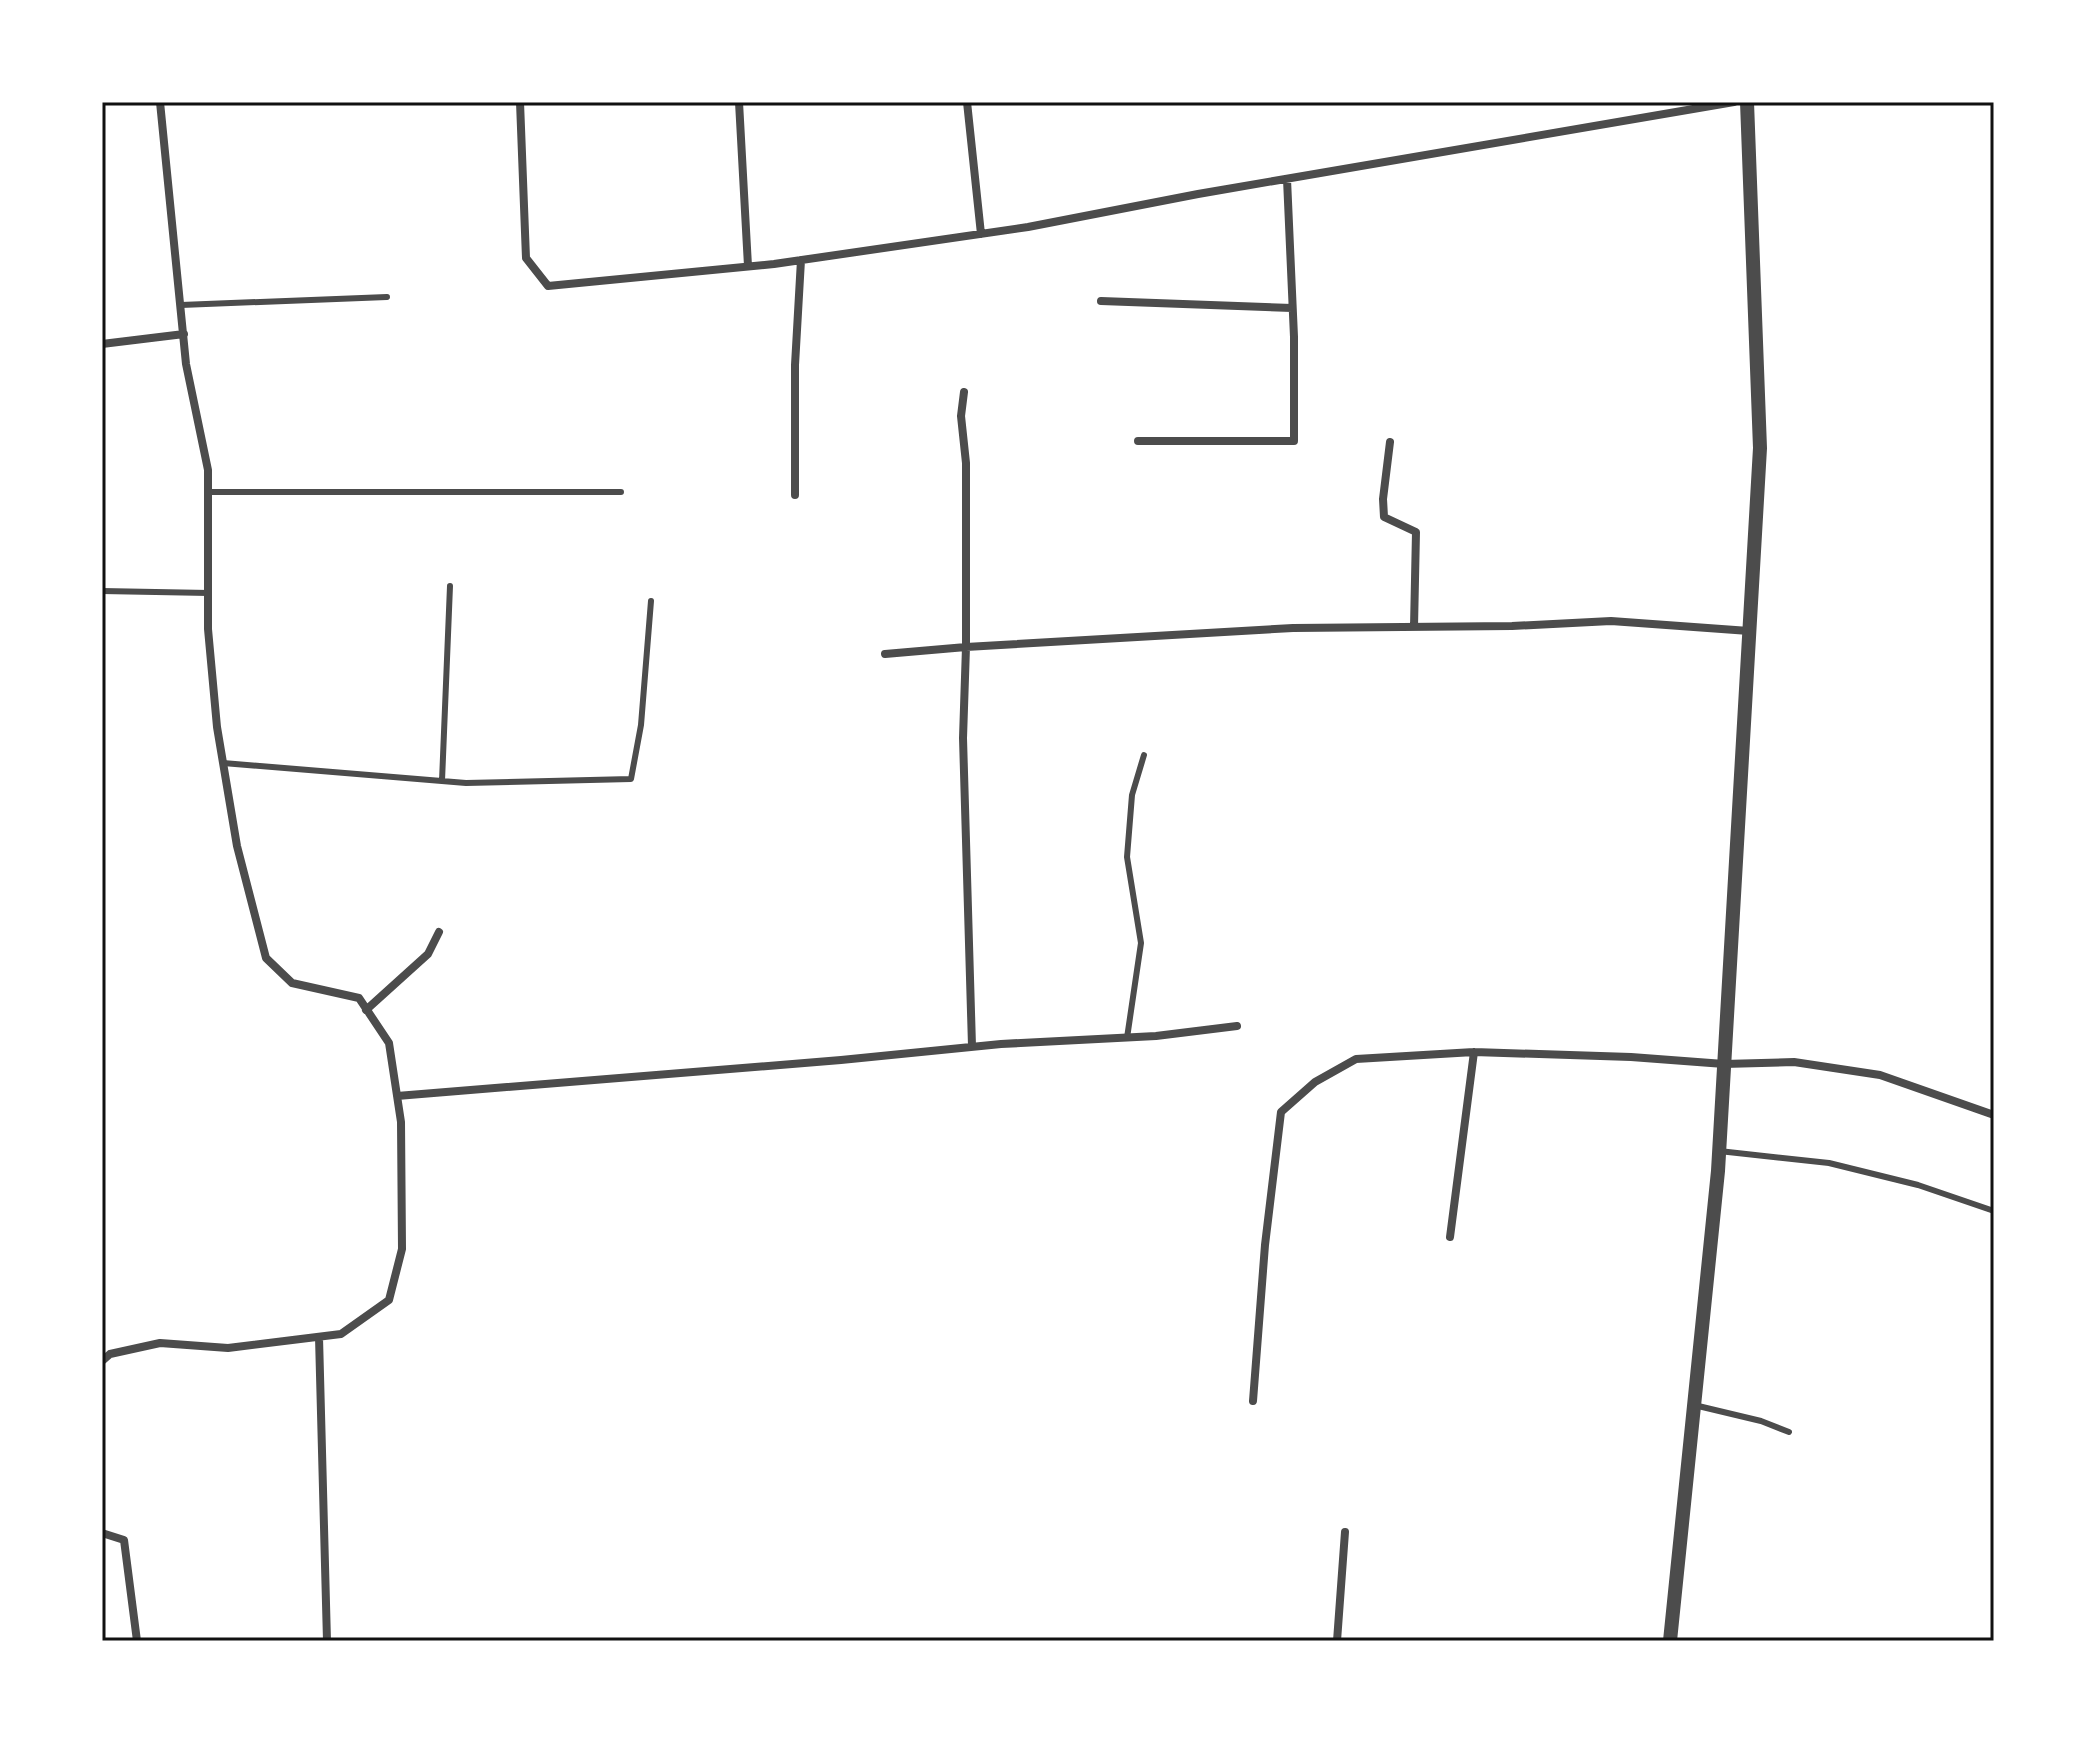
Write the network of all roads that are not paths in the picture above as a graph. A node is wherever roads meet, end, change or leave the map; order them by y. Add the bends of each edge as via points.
1 (160, 102) edge
2 (520, 102) edge
3 (739, 102) edge
4 (967, 102) edge
5 (1734, 102) edge
6 (1747, 102) edge
7 (1287, 179) junction
8 (981, 234) junction
9 (801, 260) junction
10 (748, 266) junction
11 (387, 297) dead end
12 (1101, 301) dead end
13 (181, 305) junction
14 (1292, 308) junction
15 (184, 334) junction
16 (102, 344) edge
17 (964, 392) dead end
18 (1138, 441) dead end
19 (1390, 442) dead end
20 (208, 492) junction
21 (621, 492) dead end
22 (795, 495) dead end
23 (450, 586) dead end
24 (102, 591) edge
25 (209, 593) junction
26 (651, 601) dead end
27 (1414, 627) junction
28 (1749, 631) junction
29 (966, 647) junction
30 (885, 654) dead end
31 (1144, 755) dead end
32 (223, 763) junction
33 (442, 781) junction
34 (439, 932) dead end
35 (366, 1010) junction
36 (1237, 1026) dead end
37 (1127, 1038) junction
38 (972, 1046) junction
39 (1474, 1052) junction
40 (1724, 1064) junction
41 (397, 1096) junction
42 (1994, 1115) edge
43 (1719, 1151) junction
44 (1994, 1211) edge
45 (1450, 1237) dead end
46 (319, 1337) junction
47 (102, 1361) edge
48 (1253, 1401) dead end
49 (1694, 1405) junction
50 (1789, 1432) dead end
51 (1345, 1532) dead end
52 (102, 1533) edge
53 (137, 1641) edge
54 (327, 1641) edge
55 (1337, 1641) edge
56 (1670, 1641) edge

1 - 13 street
2 - 10 street via 526,258 548,286
3 - 10 street
4 - 8 street
5 - 7 street
6 - 28 street via 1760,448
7 - 8 street
7 - 14 street
8 - 9 street
9 - 10 street
9 - 22 street
11 - 13 lane
12 - 14 street
13 - 15 street
14 - 18 street via 1294,441
15 - 16 street
15 - 20 street
17 - 29 street
19 - 27 street via 1384,517 1416,532
20 - 21 lane
20 - 25 street
23 - 33 lane
24 - 25 lane
25 - 32 street
26 - 33 lane via 631,779
27 - 28 street via 1611,621
27 - 29 street via 1293,628
28 - 40 street
29 - 30 street
29 - 38 street via 963,738
31 - 37 lane via 1132,795 1127,857 1141,943
32 - 33 lane
32 - 35 street via 237,846 266,958 292,983 359,998
34 - 35 street via 428,954
35 - 41 street via 389,1043
36 - 37 street
37 - 38 street
38 - 41 street
39 - 40 street
39 - 45 street
39 - 48 street via 1356,1059 1315,1082 1281,1112
40 - 42 street via 1794,1062 1880,1075
40 - 43 street
41 - 46 street via 402,1249 389,1300 341,1334
43 - 44 lane via 1829,1163
43 - 49 street
46 - 47 street via 228,1348 160,1343 110,1354
46 - 54 street
49 - 50 lane
49 - 56 street
51 - 55 street
52 - 53 street via 124,1540

